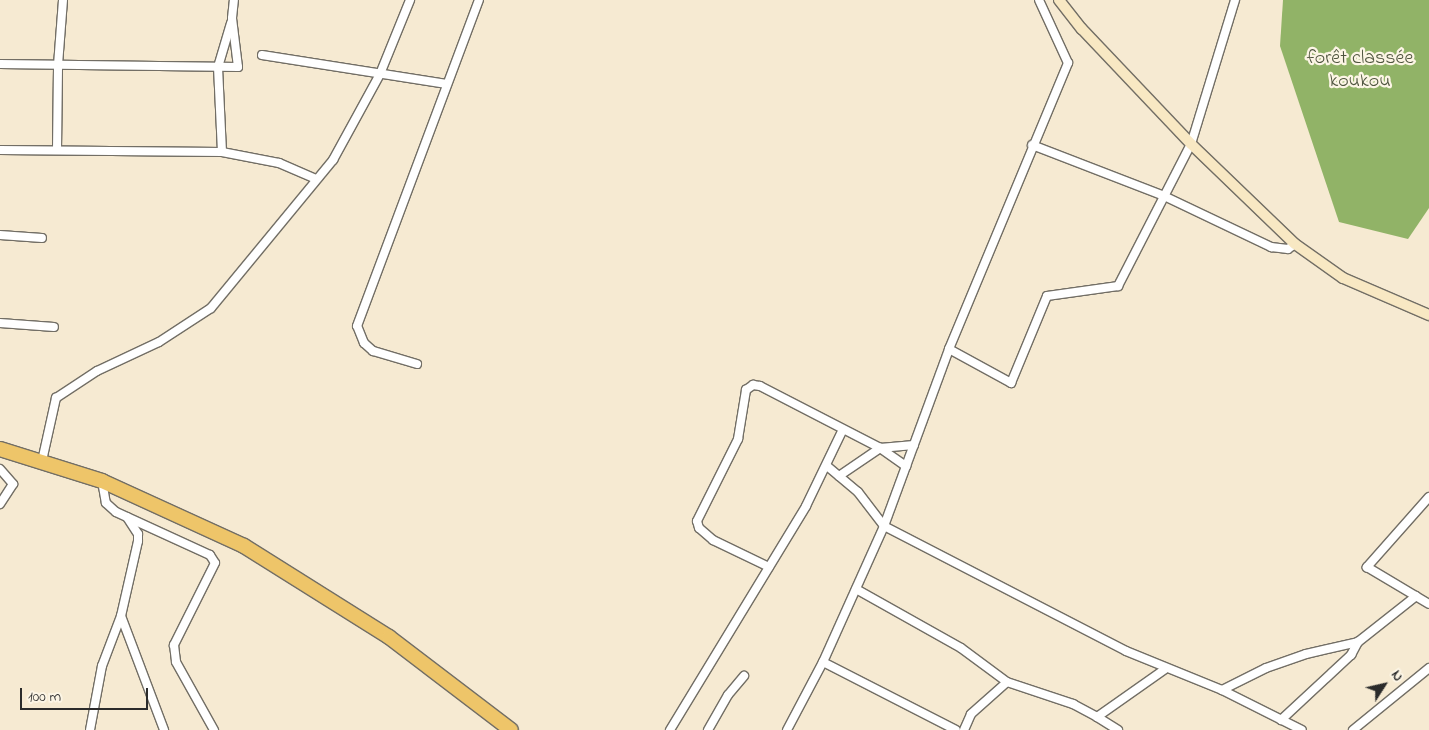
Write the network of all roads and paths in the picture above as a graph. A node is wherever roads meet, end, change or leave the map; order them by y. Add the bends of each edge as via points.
1 (63, 0) edge
2 (234, 0) edge
3 (410, 0) edge
4 (479, 0) edge
5 (1039, 0) edge
6 (1059, 0) edge
7 (1236, 0) edge
8 (232, 18) junction
9 (262, 55) dead end
10 (0, 64) edge
11 (58, 65) junction
12 (218, 67) junction
13 (380, 74) junction
14 (447, 84) junction
15 (1191, 144) junction
16 (1032, 145) junction
17 (0, 150) edge
18 (57, 150) junction
19 (222, 152) junction
20 (316, 179) junction
21 (1164, 196) junction
22 (0, 235) edge
23 (42, 238) dead end
24 (1295, 244) junction
25 (1429, 315) edge
26 (0, 323) edge
27 (54, 327) dead end
28 (949, 349) junction
29 (417, 364) dead end
30 (843, 429) junction
31 (914, 445) junction
32 (880, 448) junction
33 (0, 449) edge
34 (42, 461) junction
35 (827, 466) junction
36 (906, 466) junction
37 (0, 469) edge
38 (839, 476) junction
39 (102, 481) junction
40 (1429, 497) edge
41 (0, 504) edge
42 (1426, 506) edge
43 (127, 517) junction
44 (146, 526) junction
45 (884, 526) junction
46 (138, 534) junction
47 (769, 567) junction
48 (856, 589) junction
49 (1416, 596) junction
50 (1429, 604) edge
51 (121, 616) junction
52 (1358, 642) junction
53 (823, 662) junction
54 (1429, 668) edge
55 (1164, 669) junction
56 (744, 676) dead end
57 (1007, 682) junction
58 (1222, 690) junction
59 (1097, 717) junction
60 (1281, 720) junction
61 (945, 728) edge
62 (90, 730) edge
63 (164, 730) edge
64 (214, 730) edge
65 (511, 730) edge
66 (670, 730) edge
67 (708, 730) edge
68 (788, 730) edge
69 (956, 730) edge
70 (964, 730) edge
71 (1118, 730) edge
72 (1302, 730) edge
73 (1353, 730) edge

1 - 11 street
2 - 8 street
3 - 13 street
4 - 14 street
5 - 16 street via 1068,63
6 - 15 street via 1082,29
7 - 15 street
8 - 12 street
8 - 12 street via 238,67
9 - 13 street
10 - 11 street
11 - 12 street
11 - 18 street
12 - 19 street
13 - 14 street
13 - 20 street via 333,160
14 - 29 street via 357,326 364,343 373,351
15 - 21 street
15 - 24 street
16 - 21 street
16 - 28 street via 1006,216
17 - 18 street
18 - 19 street
19 - 20 street via 279,163
20 - 34 street via 211,308 159,342 96,371 56,398
21 - 24 street via 1272,247 1288,249
21 - 28 street via 1118,286 1047,296 1011,383
22 - 23 street
24 - 25 street via 1343,278
26 - 27 street
28 - 31 street
30 - 32 street
30 - 35 street
30 - 47 street via 760,386 753,385 746,390 738,439 697,521 699,528 713,540
31 - 32 street
31 - 36 street
32 - 36 street
32 - 38 street
33 - 34 highway
34 - 39 highway
35 - 38 street
35 - 47 street
36 - 45 street
37 - 41 street via 13,484
38 - 45 street via 858,492
39 - 43 street via 106,503
39 - 65 highway via 244,546 390,637
40 - 42 street
42 - 49 street via 1367,567
43 - 44 street
43 - 46 street
44 - 46 street
44 - 64 street via 210,555 215,563 174,645 176,662
45 - 48 street
45 - 55 street
46 - 51 street
47 - 66 street
48 - 53 street
48 - 57 street via 961,648
49 - 50 street
49 - 52 street
51 - 62 street via 102,666
51 - 63 street
52 - 58 street via 1306,654 1266,668
52 - 60 street via 1351,655
53 - 61 street
53 - 68 street
54 - 73 street
55 - 58 street
55 - 59 street
56 - 67 street via 728,695
57 - 59 street via 1073,704
57 - 70 street via 971,714
58 - 60 street
59 - 71 street
60 - 72 street
61 - 69 street

